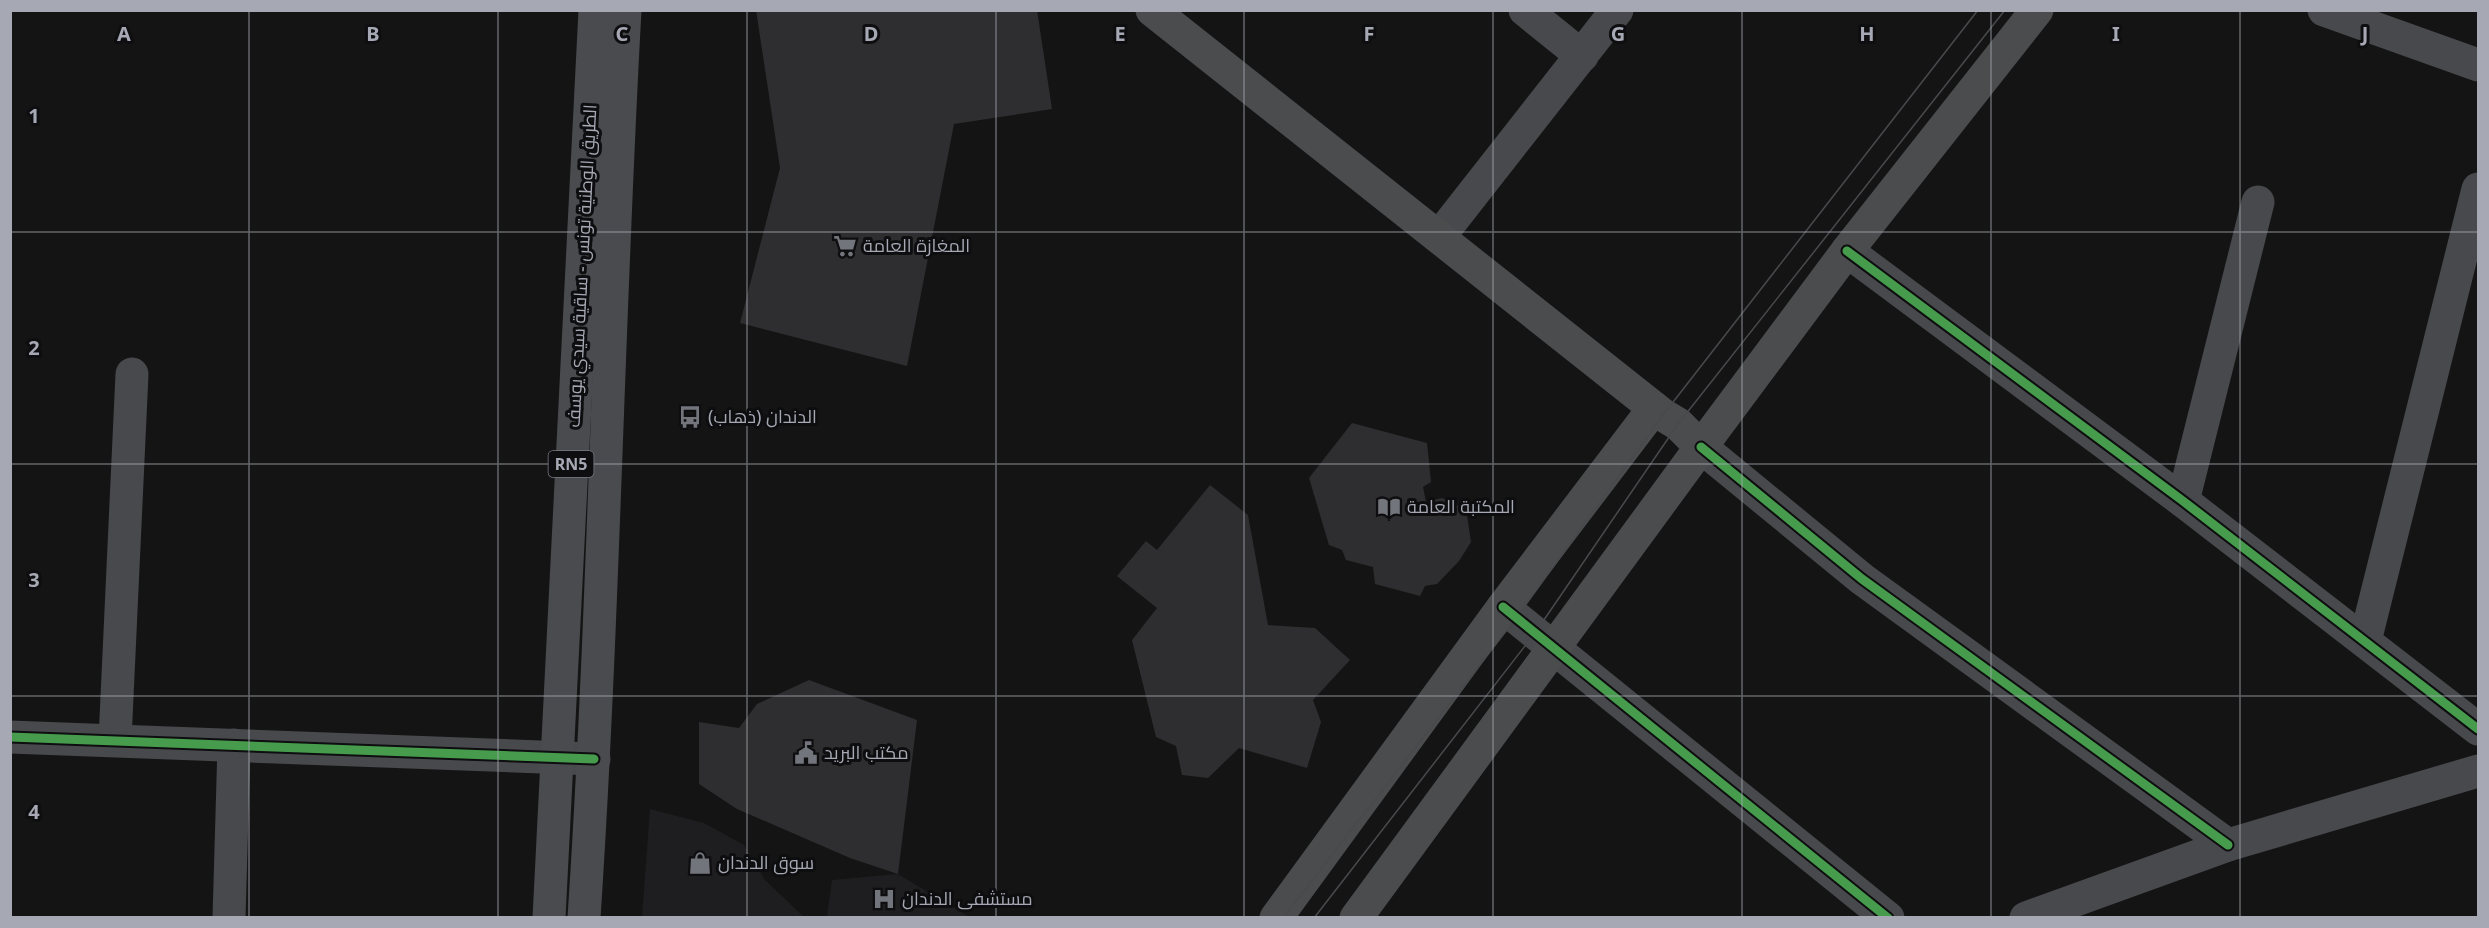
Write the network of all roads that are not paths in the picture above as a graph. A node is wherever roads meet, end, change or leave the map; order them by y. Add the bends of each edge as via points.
1 (595, 10) edge
2 (625, 10) edge
3 (1152, 10) edge
4 (1525, 10) edge
5 (1617, 10) edge
6 (2037, 10) edge
7 (2334, 12) edge
8 (1582, 56) junction
9 (2478, 65) edge
10 (2478, 189) edge
11 (2258, 202) dead end
12 (1439, 237) junction
13 (1847, 251) junction
14 (132, 374) dead end
15 (1654, 408) junction
16 (1701, 447) junction
17 (2183, 501) junction
18 (1503, 607) junction
19 (2365, 641) junction
20 (1554, 647) junction
21 (2478, 729) edge
22 (10, 737) edge
23 (115, 740) junction
24 (234, 745) junction
25 (556, 756) junction
26 (594, 759) junction
27 (2478, 771) edge
28 (2228, 845) junction
29 (229, 918) edge
30 (549, 918) edge
31 (584, 918) edge
32 (1276, 918) edge
33 (1356, 918) edge
34 (1888, 918) edge
35 (2026, 918) edge

1 - 25 highway, الطريق الوطنية تونس - ساقية سيدي يوسف / RN5
2 - 26 highway, الطريق الوطنية تونس - ساقية سيدي يوسف / RN5
3 - 12 main road
4 - 8 street
5 - 8 street
6 - 13 main road
7 - 9 street
8 - 12 street
10 - 19 street
11 - 17 street
12 - 15 main road
13 - 16 main road
13 - 17 street
14 - 23 street
15 - 16 main road
15 - 18 main road
16 - 20 main road
16 - 28 street via 1862,579
17 - 19 street
18 - 20 street
18 - 32 main road
19 - 21 street
20 - 33 main road
20 - 34 street
22 - 23 street
23 - 24 street
24 - 25 street
24 - 29 street
25 - 26 street
25 - 30 highway, الطريق الوطنية تونس - ساقية سيدي يوسف / RN5
26 - 31 highway, الطريق الوطنية تونس - ساقية سيدي يوسف / RN5
27 - 28 street
28 - 35 street

